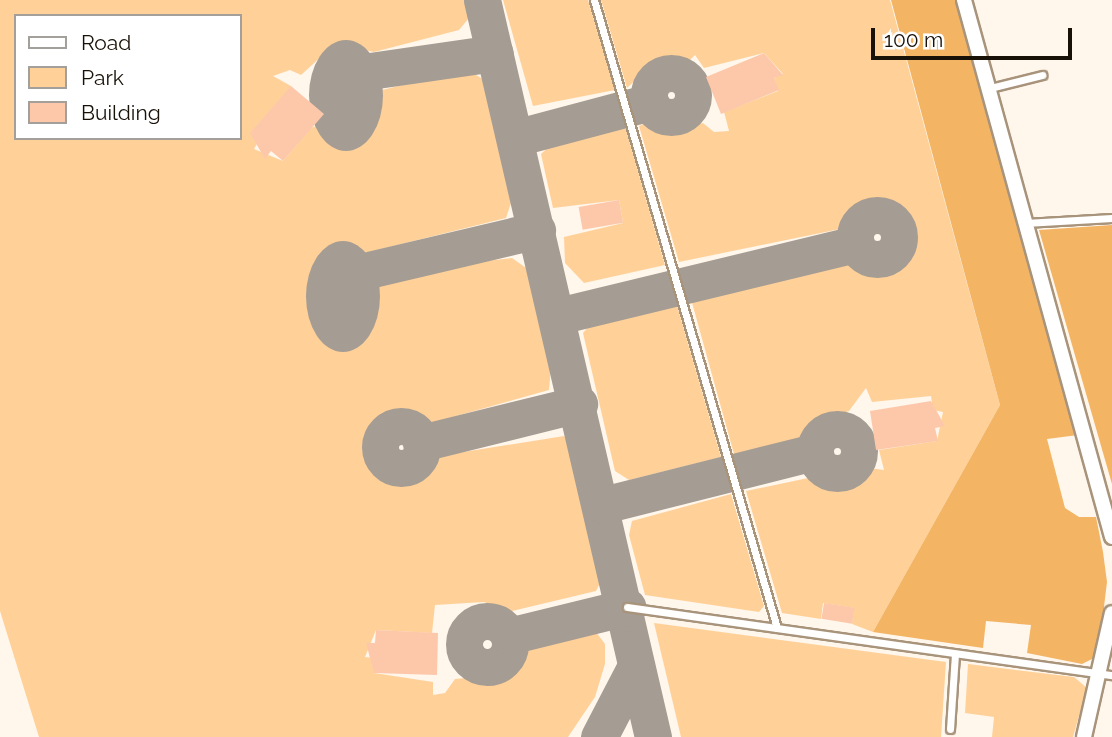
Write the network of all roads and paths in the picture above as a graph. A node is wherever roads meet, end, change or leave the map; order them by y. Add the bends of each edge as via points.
1 (594, 0) edge
2 (964, 0) edge
3 (1042, 75) dead end
4 (990, 88) junction
5 (1112, 218) edge
6 (1025, 223) junction
7 (1107, 494) edge
8 (1112, 537) edge
9 (627, 607) dead end
10 (1112, 613) edge
11 (776, 628) junction
12 (955, 654) junction
13 (1107, 675) edge
14 (950, 729) dead end
15 (1084, 737) edge

1 - 11 lane
2 - 4 street
3 - 4 lane
4 - 6 street
5 - 6 lane
6 - 7 street
7 - 8 street
9 - 11 lane
10 - 13 street
11 - 12 lane
12 - 13 lane
12 - 14 lane
13 - 15 street

